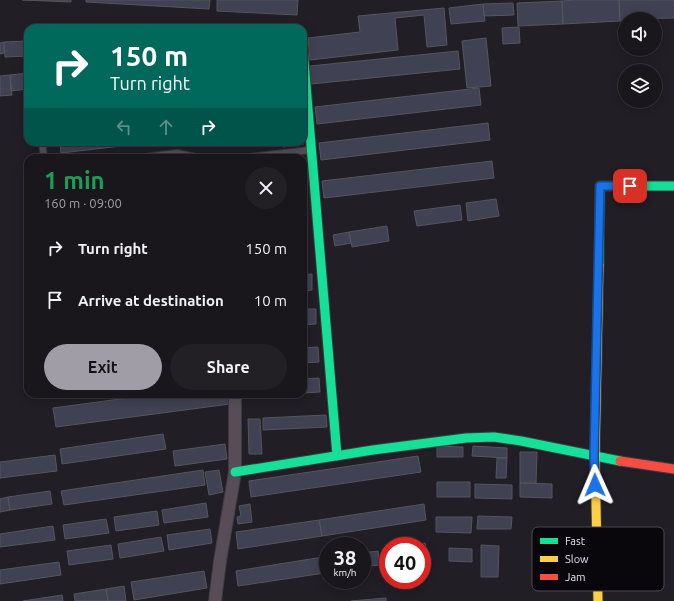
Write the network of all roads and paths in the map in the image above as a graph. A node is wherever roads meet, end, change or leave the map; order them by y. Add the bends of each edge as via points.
1 (307, 94) edge
2 (312, 150) junction
3 (169, 154) edge
4 (182, 154) edge
5 (277, 154) edge
6 (674, 186) edge
7 (235, 398) edge
8 (337, 456) junction
9 (594, 456) junction
10 (674, 469) edge
11 (235, 472) junction
12 (596, 527) edge
13 (598, 591) edge
14 (215, 601) edge
15 (598, 601) edge

1 - 2 street
2 - 5 lane
2 - 8 street
3 - 4 lane
6 - 9 street via 600,186
7 - 11 street
8 - 9 street via 466,438 494,437
8 - 11 street
9 - 10 street
9 - 12 street
11 - 14 street
13 - 15 street

